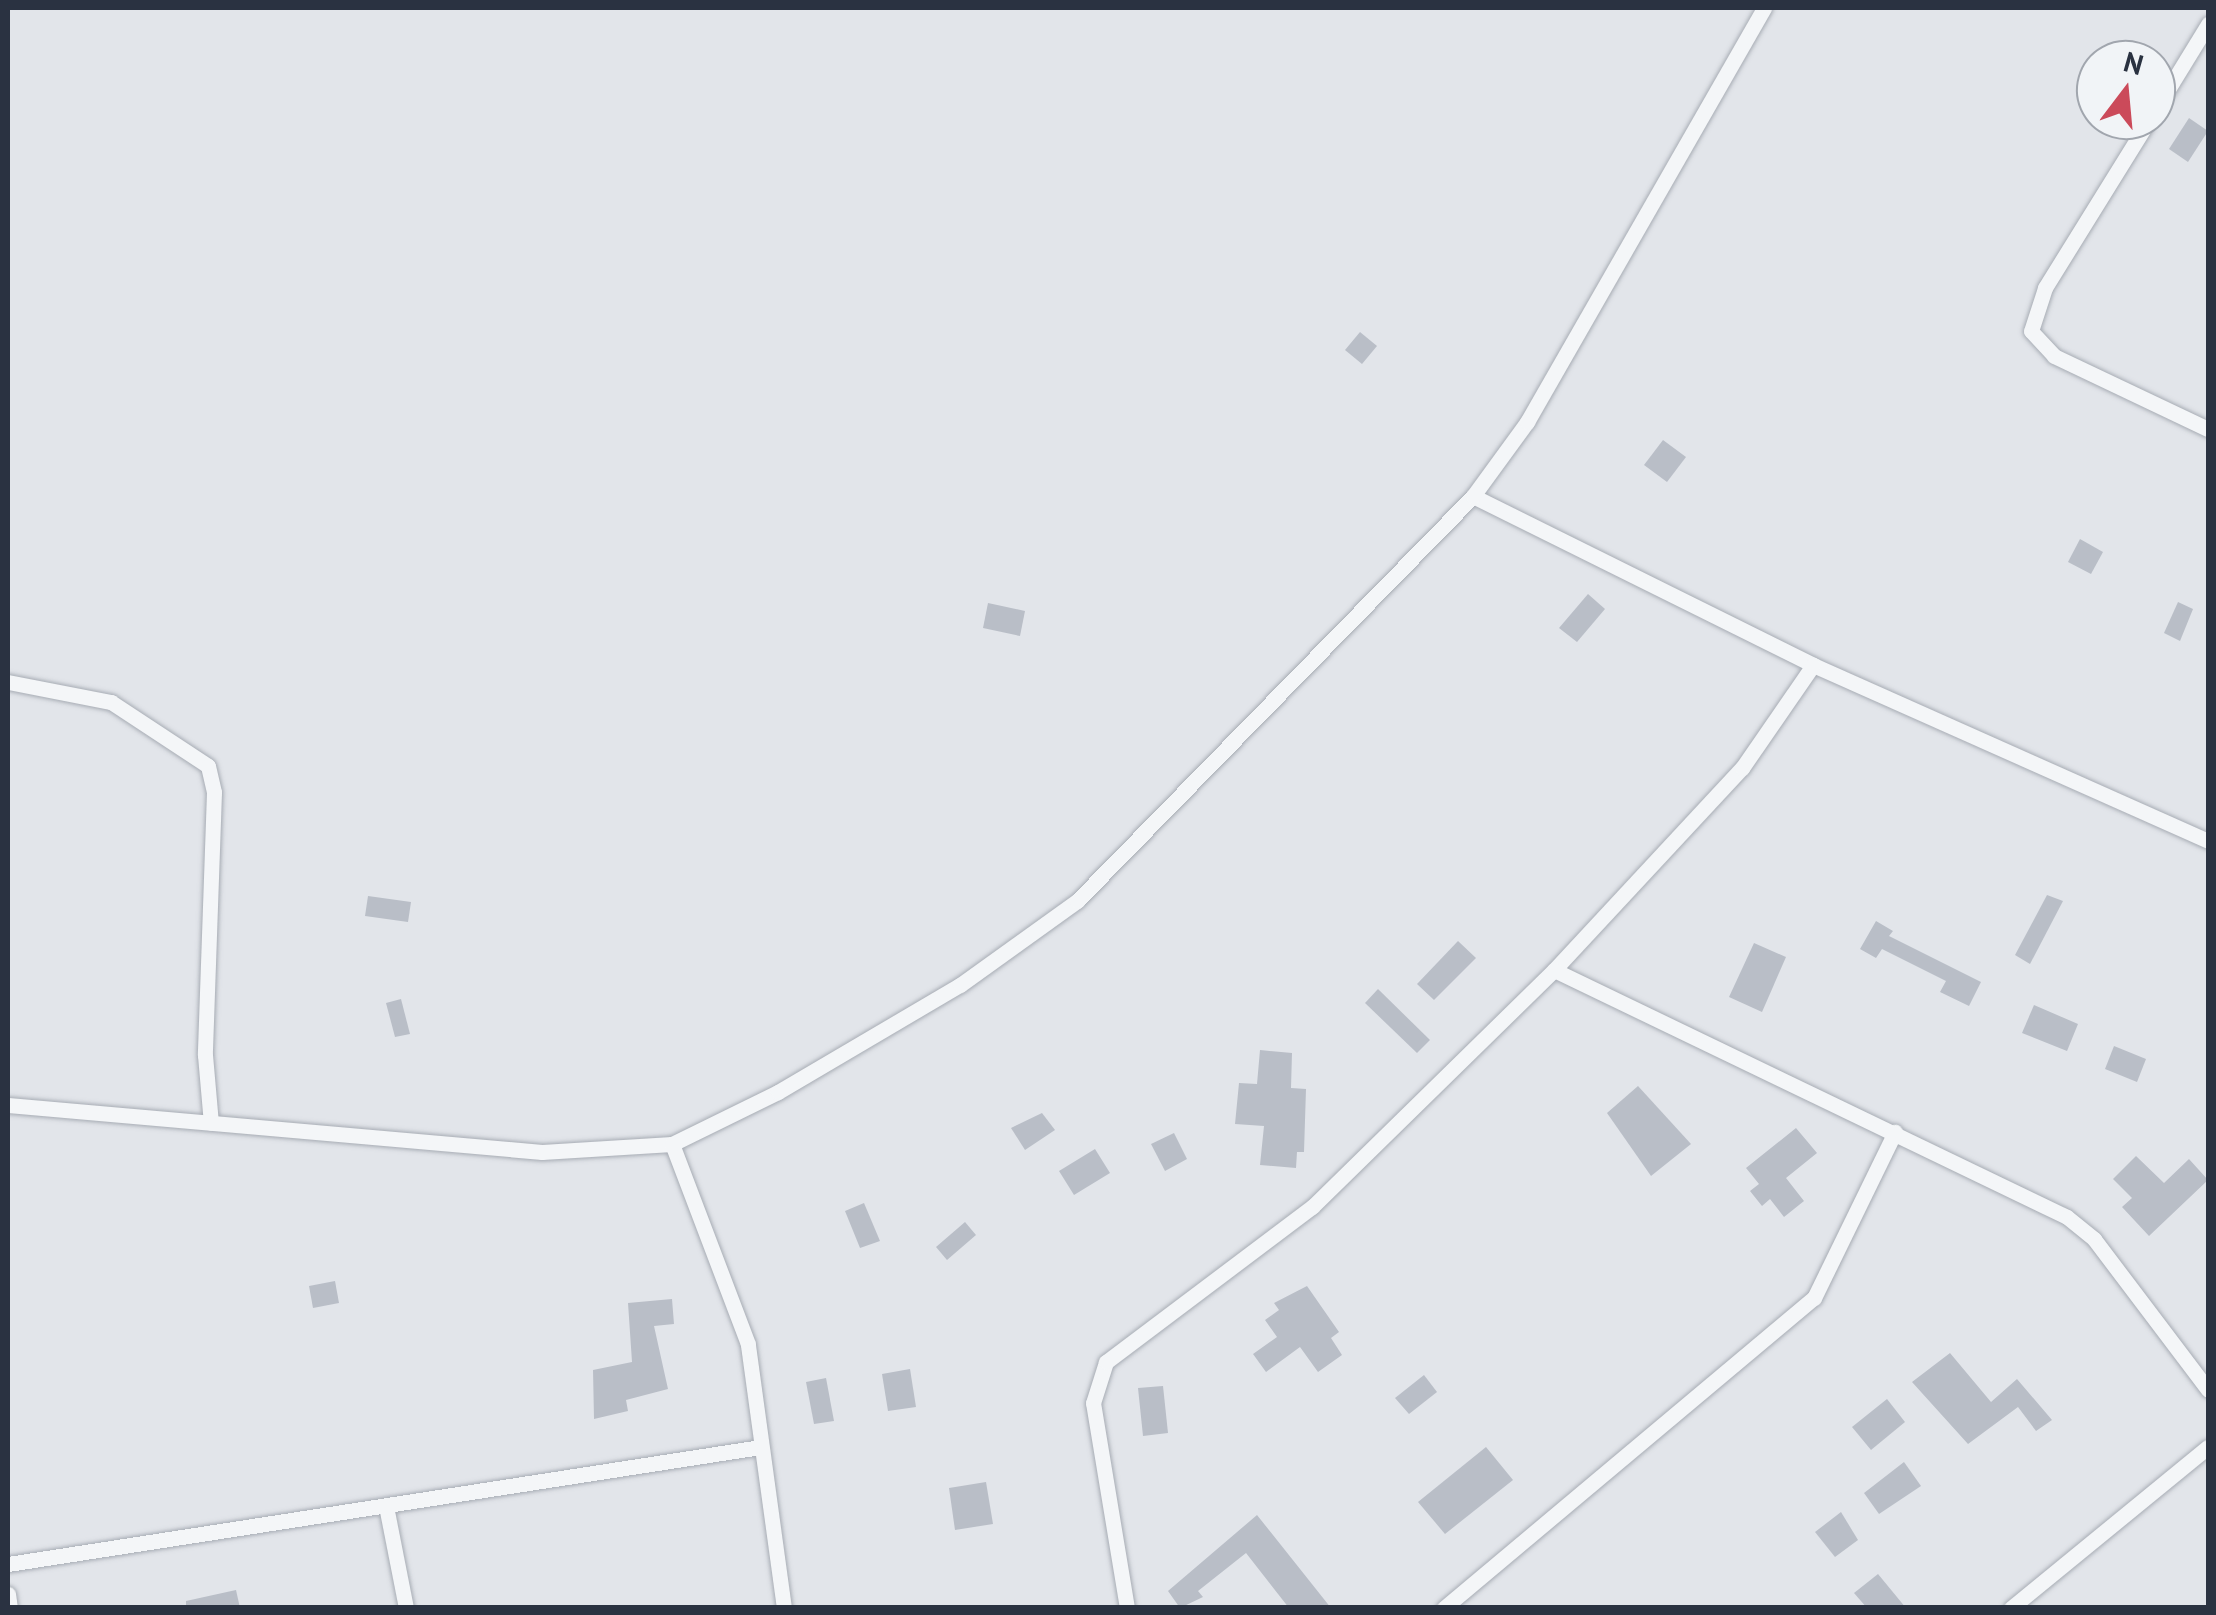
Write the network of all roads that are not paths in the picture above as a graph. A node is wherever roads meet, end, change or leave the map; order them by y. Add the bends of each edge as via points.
1 (1764, 8) edge
2 (2208, 24) edge
3 (2176, 76) edge
4 (2137, 140) edge
5 (2208, 429) edge
6 (1474, 496) junction
7 (1813, 665) junction
8 (8, 682) edge
9 (2208, 841) edge
10 (1554, 970) junction
11 (8, 1105) edge
12 (210, 1123) junction
13 (1895, 1132) junction
14 (672, 1144) junction
15 (2208, 1390) edge
16 (760, 1447) junction
17 (2208, 1447) edge
18 (386, 1506) junction
19 (8, 1564) edge
20 (8, 1594) edge
21 (10, 1608) edge
22 (406, 1608) edge
23 (784, 1608) edge
24 (1127, 1608) edge
25 (1444, 1608) edge
26 (2011, 1608) edge

1 - 6 street via 1527,422
2 - 3 street
4 - 5 street via 2045,288 2031,330 2054,356
6 - 7 street
6 - 14 street via 1078,901 960,984 778,1092
7 - 9 street
7 - 10 street via 1742,768
8 - 12 street via 111,702 208,766 214,792 205,1056
10 - 13 street
10 - 24 street via 1312,1207 1106,1362 1093,1402
11 - 12 street
12 - 14 street via 542,1152
13 - 15 street via 2068,1217 2094,1239
13 - 25 street via 1814,1298
14 - 16 street via 748,1344
16 - 18 street
16 - 23 street
17 - 26 street
18 - 19 street
18 - 22 street
20 - 21 street

